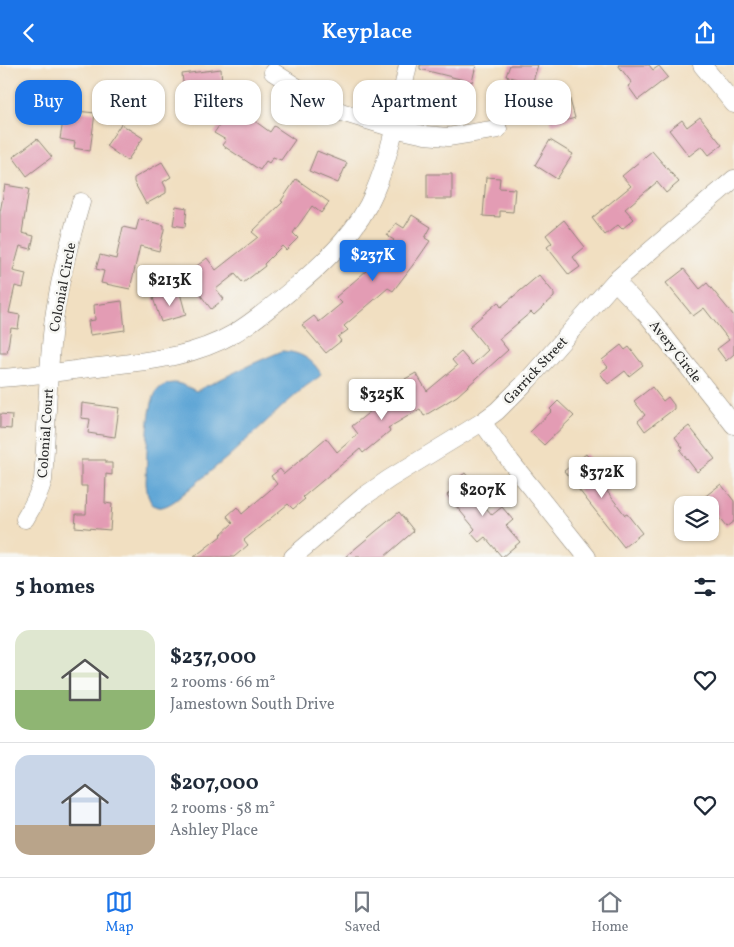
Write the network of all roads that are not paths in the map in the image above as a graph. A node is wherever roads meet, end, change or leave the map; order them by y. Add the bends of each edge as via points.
1 (408, 65) edge
2 (702, 65) edge
3 (273, 72) dead end
4 (734, 104) edge
5 (393, 128) junction
6 (498, 129) dead end
7 (734, 179) edge
8 (81, 202) dead end
9 (615, 281) junction
10 (49, 374) junction
11 (0, 378) edge
12 (482, 422) junction
13 (734, 425) edge
14 (25, 519) dead end
15 (293, 557) edge
16 (587, 557) edge

1 - 5 street
2 - 4 street
3 - 5 street via 320,102
5 - 6 street via 448,137
5 - 10 street via 374,194 359,220 330,256 250,323 215,343 173,357
7 - 9 street, Garrick Street
8 - 10 street, Colonial Circle via 64,263
9 - 12 street, Garrick Street via 519,390
9 - 13 street, Avery Circle via 649,317
10 - 11 street
10 - 14 street, Colonial Court via 43,480
12 - 15 street, Garrick Street via 382,483
12 - 16 street

